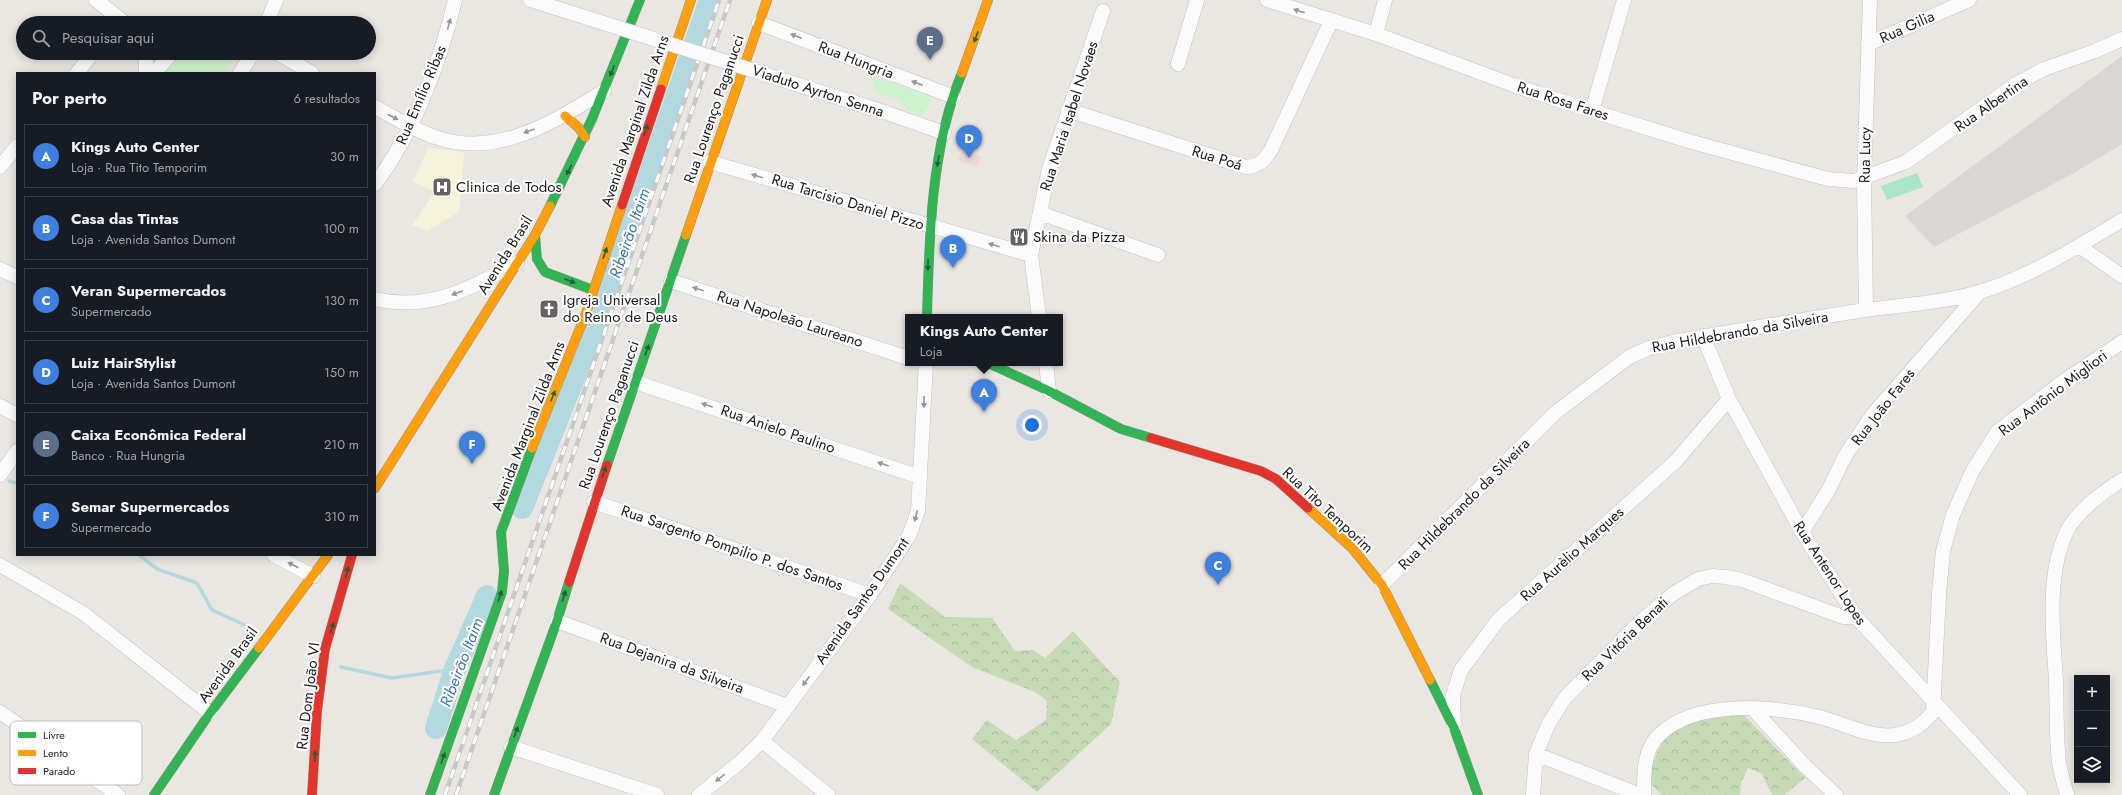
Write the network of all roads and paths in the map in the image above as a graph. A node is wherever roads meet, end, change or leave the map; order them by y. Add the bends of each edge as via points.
1 (96, 0) edge
2 (276, 0) edge
3 (455, 0) edge
4 (532, 0) edge
5 (640, 0) edge
6 (691, 0) edge
7 (767, 0) edge
8 (988, 0) edge
9 (1197, 0) edge
10 (1267, 0) edge
11 (1385, 0) edge
12 (1624, 0) edge
13 (1870, 0) edge
14 (1969, 0) edge
15 (1103, 11) dead end
16 (114, 16) edge
17 (270, 16) edge
18 (1331, 21) junction
19 (759, 23) junction
20 (1376, 34) junction
21 (2122, 38) edge
22 (1868, 44) junction
23 (87, 60) edge
24 (146, 60) edge
25 (166, 60) edge
26 (248, 60) edge
27 (289, 60) edge
28 (1178, 64) dead end
29 (78, 72) edge
30 (146, 72) edge
31 (155, 72) edge
32 (241, 72) edge
33 (310, 72) edge
34 (604, 91) junction
35 (954, 97) junction
36 (376, 108) edge
37 (1068, 110) junction
38 (1592, 111) junction
39 (565, 116) junction
40 (411, 126) junction
41 (944, 133) junction
42 (585, 137) junction
43 (16, 147) edge
44 (710, 162) junction
45 (0, 167) edge
46 (1864, 178) junction
47 (376, 182) edge
48 (1040, 213) junction
49 (2122, 220) edge
50 (929, 226) junction
51 (535, 235) junction
52 (2079, 246) junction
53 (1031, 255) junction
54 (1158, 255) dead end
55 (519, 268) junction
56 (0, 269) edge
57 (532, 271) dead end
58 (545, 272) junction
59 (2122, 276) edge
60 (16, 277) edge
61 (672, 281) junction
62 (593, 290) junction
63 (1980, 292) junction
64 (376, 300) edge
65 (1866, 310) junction
66 (927, 314) edge
67 (1040, 314) edge
68 (1703, 336) junction
69 (2122, 342) edge
70 (905, 357) edge
71 (925, 366) edge
72 (995, 366) edge
73 (1046, 366) edge
74 (636, 382) junction
75 (1049, 391) junction
76 (1729, 399) junction
77 (0, 406) edge
78 (16, 414) edge
79 (16, 452) edge
80 (379, 474) edge
81 (0, 475) edge
82 (920, 477) junction
83 (2122, 480) edge
84 (376, 484) edge
85 (594, 502) junction
86 (1802, 532) junction
87 (276, 556) edge
88 (328, 556) edge
89 (352, 556) edge
90 (0, 565) edge
91 (323, 577) junction
92 (1382, 585) junction
93 (343, 589) junction
94 (870, 595) junction
95 (1856, 617) junction
96 (557, 621) junction
97 (1932, 702) junction
98 (787, 706) junction
99 (1753, 709) junction
100 (0, 712) edge
101 (210, 714) junction
102 (13, 721) edge
103 (1454, 728) junction
104 (762, 741) junction
105 (511, 747) junction
106 (1536, 754) junction
107 (104, 785) edge
108 (118, 795) edge
109 (154, 795) edge
110 (312, 795) edge
111 (430, 795) edge
112 (494, 795) edge
113 (657, 795) edge
114 (699, 795) edge
115 (828, 795) edge
116 (1478, 795) edge
117 (1533, 795) edge
118 (1640, 795) edge
119 (1644, 795) edge
120 (1836, 795) edge
121 (2020, 795) edge
122 (2067, 795) edge

1 - 16 street
2 - 17 street
40 -> 3 street, Rua Emílio Ribas via 448,29
4 - 41 street, Viaduto Ayrton Senna, bridge
5 -> 34 main road, Avenida Brasil
62 -> 6 main road, Avenida Marginal Zilda Arns
7 - 19 main road, Rua Lourenço Paganucci
8 -> 35 main road
9 - 28 street
18 -> 10 street, Rua Rosa Fares
11 - 20 street
12 - 38 street
13 - 22 street, Rua Lucy
14 - 22 street, Rua Gilia
15 - 37 street, Rua Maria Isabel Novaes
18 - 20 street, Rua Rosa Fares
18 - 37 street, Rua Poá via 1271,150 1263,162 1255,166 1246,167
35 -> 19 street, Rua Hungria
19 - 44 main road, Rua Lourenço Paganucci
20 - 38 street, Rua Rosa Fares
21 - 46 street, Rua Albertina via 2095,51 2044,68 2016,84 1906,162
22 - 46 street, Rua Lucy
23 - 29 street
24 - 30 street
25 - 31 street
26 - 32 street
27 - 33 street
34 - 39 street
34 - 42 main road, Avenida Brasil
35 - 41 main road
36 -> 40 street
37 - 48 street, Rua Maria Isabel Novaes via 1048,169
38 - 46 street, Rua Rosa Fares via 1692,142 1828,179 1848,182
39 -> 40 street via 529,132 491,143 462,144 435,137
39 - 42 main road
40 - 47 street, Rua Emílio Ribas
41 -> 50 main road
42 -> 51 main road, Avenida Brasil
43 - 45 street
50 -> 44 street, Rua Tarcisio Daniel Pizzo
44 - 61 main road, Rua Lourenço Paganucci
46 - 65 street, Rua Lucy
48 - 53 street, Rua Maria Isabel Novaes
48 - 54 street
49 - 52 street, Rua Hildebrando da Silveira
53 -> 50 street, Rua Tarcisio Daniel Pizzo
50 -> 66 main road
51 - 55 main road, Avenida Brasil
51 - 58 main road via 535,259
52 - 59 street
52 - 63 street, Rua Hildebrando da Silveira via 2017,278
53 - 67 street, Rua Maria Isabel Novaes
55 -> 64 street via 445,298 408,302
55 - 80 main road, Avenida Brasil via 505,281
56 - 60 street
57 - 58 main road
58 -> 62 main road
70 -> 61 street, Rua Napoleão Laureano
74 -> 61 main road, Rua Lourenço Paganucci
111 -> 62 main road, Avenida Marginal Zilda Arns via 502,592 504,571 501,532
63 - 65 street, Rua Hildebrando da Silveira via 1948,300
63 - 86 street, Rua João Fares via 1873,414 1845,456 1828,491
65 - 68 street, Rua Hildebrando da Silveira
68 - 76 street, Rua Antenor Lopes
68 - 92 street, Rua Hildebrando da Silveira via 1649,348 1629,358 1555,413
69 - 97 street, Rua Antônio Migliori via 2061,383 1997,432 1972,472 1953,515 1943,551
71 -> 82 street, Avenida Santos Dumont
72 - 75 main road, Rua Tito Temporim
73 - 75 street
82 -> 74 street, Rua Anielo Paulino
85 -> 74 main road, Rua Lourenço Paganucci
75 - 92 main road, Rua Tito Temporim via 1122,429 1261,471 1276,479 1352,548
76 - 86 street, Rua Antenor Lopes
76 - 103 street, Rua Aurèlio Marques via 1675,462 1499,619 1461,670 1453,695
77 - 78 street
79 - 81 street
80 - 84 main road, Avenida Brasil
82 -> 94 street, Avenida Santos Dumont via 918,511 914,525
83 - 122 street via 2085,509 2067,530 2054,583 2052,627 2059,763
85 - 94 street, Rua Sargento Pompilio P. dos Santos
96 -> 85 main road, Rua Lourenço Paganucci
86 - 95 street, Rua Antenor Lopes
91 -> 87 street
88 - 91 main road, Avenida Brasil
93 -> 89 main road, Rua Dom João VI
90 - 101 street via 83,613
91 - 93 main road
91 - 101 main road, Avenida Brasil
92 - 103 main road, Rua Tito Temporim
110 -> 93 main road, Rua Dom João VI via 317,711 325,649
94 -> 98 street, Avenida Santos Dumont
95 - 97 street, Rua Antenor Lopes
95 - 106 street, Rua Vitória Benati via 1843,617 1742,580 1712,576 1698,580 1673,594 1641,621 1565,698 1549,723
96 - 98 street, Rua Dejanira da Silveira
105 -> 96 main road, Rua Lourenço Paganucci
97 - 99 street, Rua Antônio Migliori via 1933,712 1922,724 1911,731 1894,735 1860,731 1812,716
97 - 121 street, Rua Antenor Lopes
98 - 104 street, Avenida Santos Dumont
99 - 119 street, Rua Antônio Migliori via 1707,710 1678,720 1658,735 1644,768
99 - 120 street via 1806,767
100 - 102 street
101 - 109 main road, Avenida Brasil
103 - 116 main road, Rua Tito Temporim
104 -> 114 street, Avenida Santos Dumont
104 - 115 street
105 - 112 main road, Rua Lourenço Paganucci
105 - 113 street
106 - 117 street, Rua Vitória Benati
106 - 118 street
107 - 108 street

